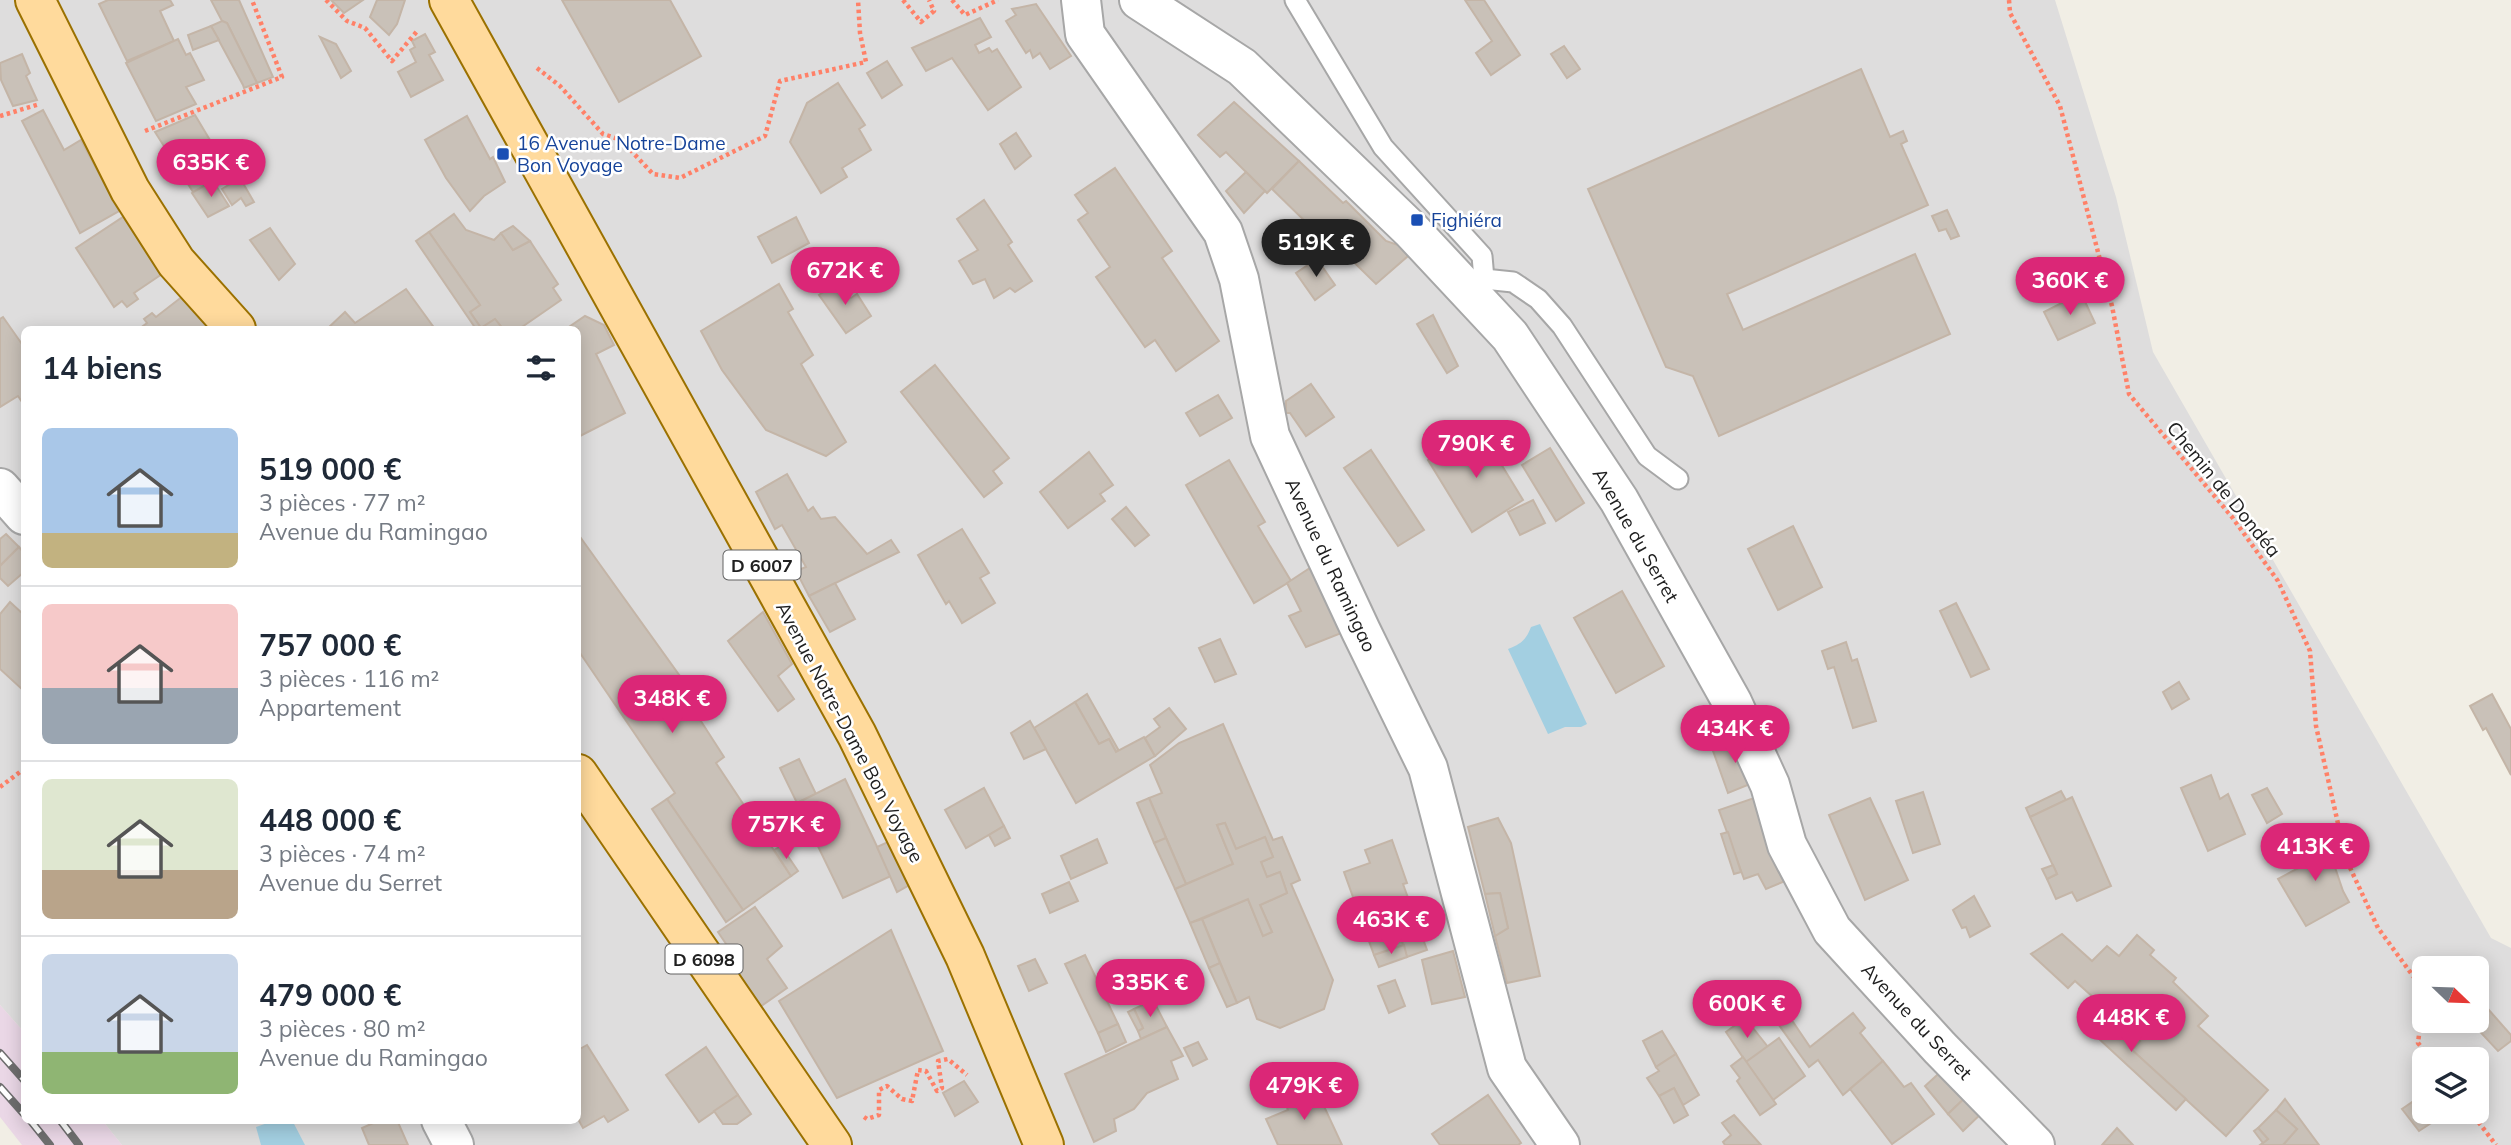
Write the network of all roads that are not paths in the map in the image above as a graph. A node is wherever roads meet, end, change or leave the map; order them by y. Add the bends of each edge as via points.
1 (35, 0) edge
2 (1081, 0) edge
3 (1139, 0) edge
4 (1295, 0) edge
5 (438, 10) edge
6 (1477, 285) junction
7 (233, 326) edge
8 (1678, 480) dead end
9 (0, 488) edge
10 (21, 512) edge
11 (581, 778) edge
12 (444, 1124) edge
13 (453, 1145) edge
14 (832, 1145) edge
15 (1044, 1145) edge
16 (1560, 1145) edge
17 (2035, 1145) edge

1 - 7 main road via 130,190 176,262
2 - 16 street, Avenue du Ramingao via 1085,34 1223,232 1239,279 1270,436 1428,768 1507,1068
3 - 6 street, Avenue du Serret via 1242,67 1410,230
4 - 6 lane via 1383,147 1482,256
5 - 15 main road, Avenue Notre-Dame Bon Voyage / D 6007 via 857,735 965,956
6 - 8 lane via 1513,282 1538,299 1562,326 1647,457
6 - 17 street, Avenue du Serret via 1619,500 1732,702 1770,785 1787,845 1832,930
9 - 10 street
11 - 14 main road, D 6098
12 - 13 street

